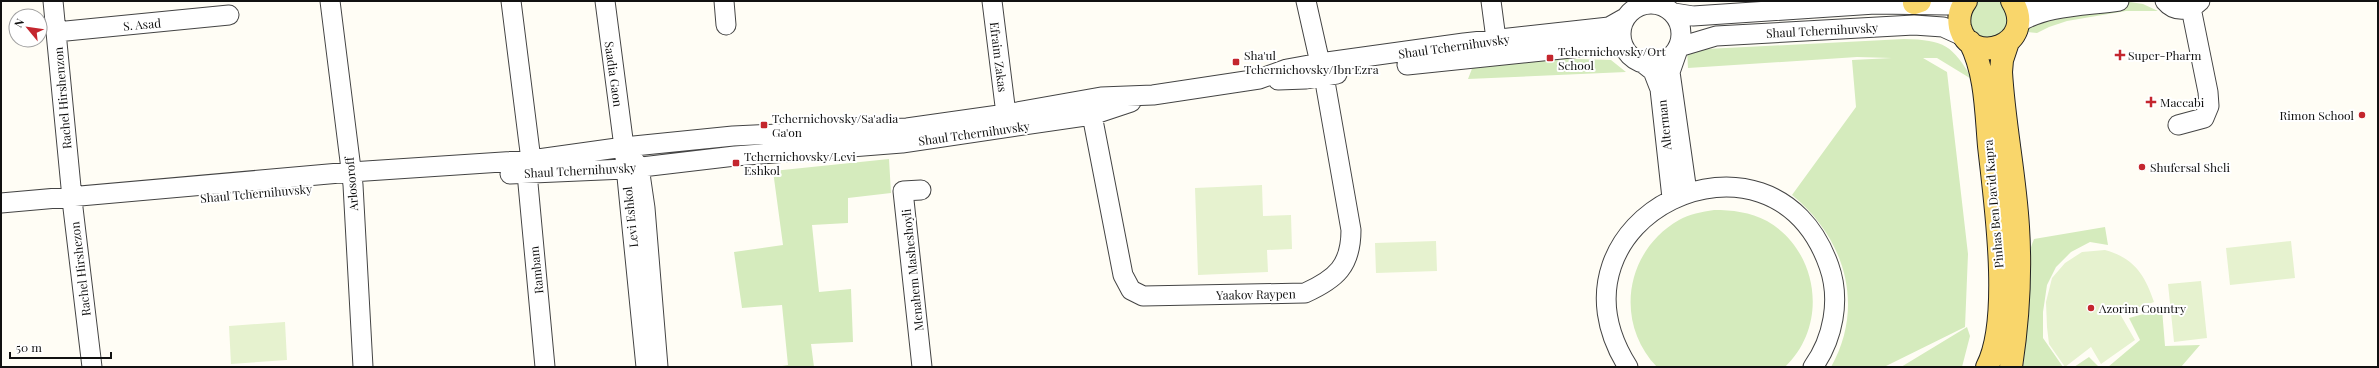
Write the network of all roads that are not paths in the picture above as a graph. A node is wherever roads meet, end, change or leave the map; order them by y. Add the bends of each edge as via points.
1 (53, 1) edge
2 (330, 1) edge
3 (511, 1) edge
4 (604, 1) edge
5 (724, 1) edge
6 (992, 1) edge
7 (1306, 1) edge
8 (1491, 1) edge
9 (1963, 1) edge
10 (1966, 1) edge
11 (2013, 1) edge
12 (2034, 1) edge
13 (2119, 1) edge
14 (1917, 2) edge
15 (2164, 2) edge
16 (2196, 4) edge
17 (1663, 7) edge
18 (1628, 11) edge
19 (229, 16) dead end
20 (2018, 23) junction
21 (726, 26) dead end
22 (56, 32) junction
23 (1496, 39) junction
24 (1967, 40) junction
25 (2008, 42) junction
26 (1678, 49) junction
27 (1632, 55) junction
28 (1326, 67) junction
29 (1153, 95) junction
30 (1006, 114) junction
31 (1092, 115) junction
32 (2178, 125) dead end
33 (624, 147) junction
34 (662, 164) junction
35 (529, 166) junction
36 (632, 168) junction
37 (352, 179) junction
38 (921, 190) dead end
39 (1680, 195) junction
40 (72, 202) junction
41 (1, 203) edge
42 (645, 208) junction
43 (1, 216) edge
44 (92, 367) edge
45 (363, 367) edge
46 (545, 367) edge
47 (646, 367) edge
48 (658, 367) edge
49 (922, 367) edge
50 (1628, 367) edge
51 (1813, 367) edge
52 (1987, 367) edge
53 (2011, 367) edge

1 - 22 street, Rachel Hirshenzon
2 - 37 street, Arlosoroff
3 - 35 street, Rambam
4 - 33 street, Saadia Gaon
5 - 21 street
6 - 30 street, Efraim Zakas
7 - 28 street, Yaakov Raypen
8 - 23 street
9 - 14 street, Shaul Tchernihuvsky via 1947,5
10 - 24 main road, Pinhas Ben David Kapra via 1959,22
11 - 12 street
11 - 20 main road via 2017,9
13 - 20 street via 2049,11 2027,17
14 - 17 street, Shaul Tchernihuvsky via 1693,16
15 - 16 street via 2179,9
16 - 32 street via 2209,106 2204,118
17 - 18 street via 1644,5
17 - 26 street via 1682,29
18 - 23 street, Shaul Tchernihuvsky via 1609,27
18 - 27 street via 1620,38
19 - 22 street, S. Asad
20 - 25 main road, Pinhas Ben David Kapra via 2014,35
22 - 40 street, Rachel Hirshenzon
23 - 28 street, Shaul Tchernihuvsky
24 - 25 main road via 1977,47 1989,49
24 - 26 street, Shaul Tchernihuvsky via 1943,27 1896,26 1716,36
24 - 52 main road, Pinhas Ben David Kapra via 1975,53 1982,84 1997,221 1998,324
25 - 53 main road, Pinhas Ben David Kapra via 2002,60 2002,79 2018,225 2020,270
26 - 27 street via 1662,62 1654,64
26 - 39 street, Alterman via 1670,72
27 - 28 street, Shaul Tchernihuvsky via 1611,46
27 - 39 street, Alterman via 1653,71 1660,89
28 - 29 street, Shaul Tchernihuvsky via 1285,81 1259,79
28 - 31 street, Yaakov Raypen via 1351,244 1345,264 1337,274 1305,293 1143,296 1131,290 1123,275
29 - 30 street, Shaul Tchernihuvsky via 1101,97
29 - 31 street, Shaul Tchernihuvsky
30 - 33 street, Shaul Tchernihuvsky via 907,128 739,136
31 - 34 street, Shaul Tchernihuvsky via 902,143
33 - 35 street, Shaul Tchernihuvsky
33 - 36 street, Levi Eshkol
34 - 36 street, Shaul Tchernihuvsky
34 - 42 street via 649,188
35 - 36 street, Shaul Tchernihuvsky
35 - 37 street, Shaul Tchernihuvsky
35 - 46 street, Rambam
36 - 42 street, Levi Eshkol
36 - 47 street, Levi Eshkol
37 - 40 street, Shaul Tchernihuvsky
37 - 45 street, Arlosoroff
38 - 49 street, Menahem Masheshoyli via 903,191
39 - 50 street via 1648,214 1637,224 1618,253 1611,271 1607,311 1619,353
39 - 51 street via 1726,187 1761,194 1798,217 1813,233 1829,266 1834,295 1828,339
40 - 41 street, Shaul Tchernihuvsky
40 - 43 street, Shaul Tchernihuvsky
40 - 44 street, Rachel Hirshezon
42 - 48 street, Levi Eshkol

